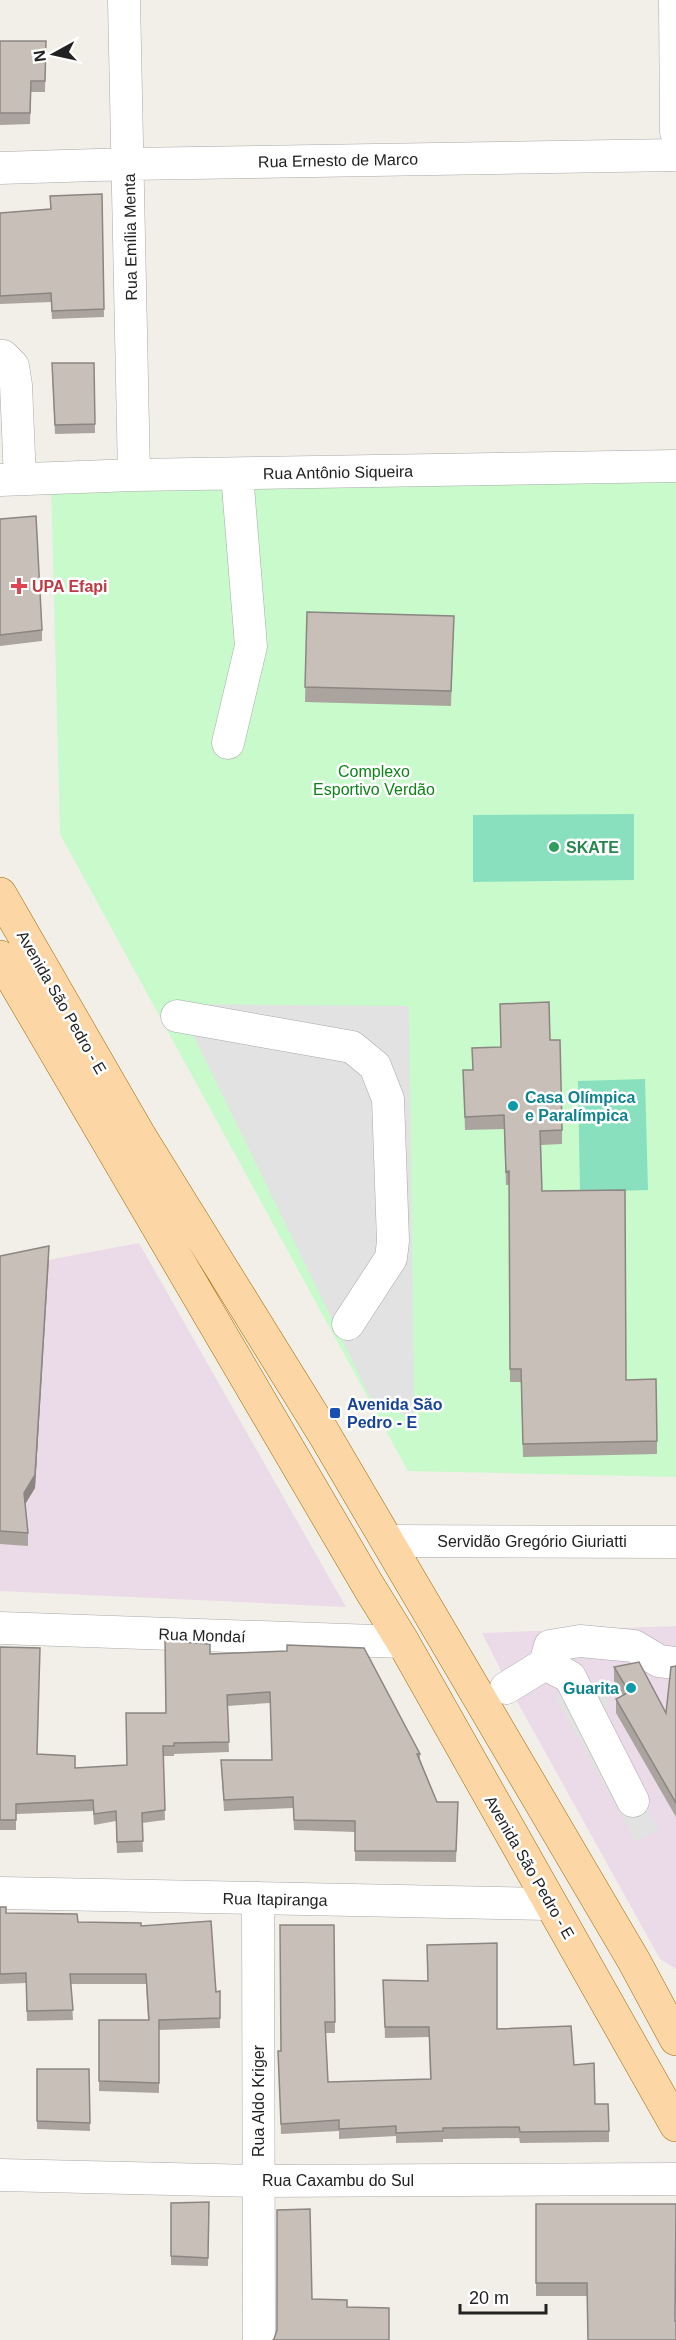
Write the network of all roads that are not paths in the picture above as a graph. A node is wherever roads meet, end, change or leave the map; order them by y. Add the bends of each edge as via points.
1 (124, 0) edge
2 (675, 0) edge
3 (676, 132) edge
4 (676, 155) edge
5 (129, 164) junction
6 (0, 168) edge
7 (0, 356) edge
8 (676, 466) edge
9 (237, 474) junction
10 (134, 475) junction
11 (10, 480) edge
12 (228, 743) dead end
13 (0, 894) edge
14 (0, 957) edge
15 (177, 1016) dead end
16 (348, 1324) dead end
17 (387, 1541) junction
18 (676, 1542) edge
19 (0, 1628) edge
20 (403, 1642) junction
21 (676, 1663) edge
22 (545, 1664) junction
23 (506, 1688) dead end
24 (633, 1801) dead end
25 (0, 1893) edge
26 (258, 1898) junction
27 (550, 1904) junction
28 (672, 2025) edge
29 (676, 2125) edge
30 (0, 2175) edge
31 (676, 2179) edge
32 (258, 2181) junction
33 (259, 2340) edge

1 - 5 street, Rua Emília Menta
2 - 3 street
4 - 5 street, Rua Ernesto de Marco
5 - 6 street, Rua Ernesto de Marco
5 - 10 street, Rua Emília Menta
7 - 11 street via 13,366 16,385
8 - 9 street, Rua Antônio Siqueira
9 - 10 street, Rua Antônio Siqueira
9 - 12 street via 250,646
10 - 11 street, Rua Antônio Siqueira
13 - 17 main road, Avenida São Pedro - E via 139,1135
14 - 20 main road, Avenida São Pedro - E
15 - 16 street via 352,1047 375,1066 388,1099 393,1241 391,1258
17 - 18 street, Servidão Gregório Giuriatti
17 - 28 main road, Avenida São Pedro - E
19 - 20 street, Rua Mondaí
20 - 27 main road, Avenida São Pedro - E
21 - 22 street via 659,1661 634,1646 580,1641 550,1646
22 - 23 street
22 - 24 street via 570,1677
25 - 26 street, Rua Itapiranga
26 - 27 street, Rua Itapiranga
26 - 32 street, Rua Aldo Kriger
27 - 29 main road, Avenida São Pedro - E
30 - 32 street, Rua Caxambu do Sul
31 - 32 street, Rua Caxambu do Sul
32 - 33 street, Rua Aldo Kriger

